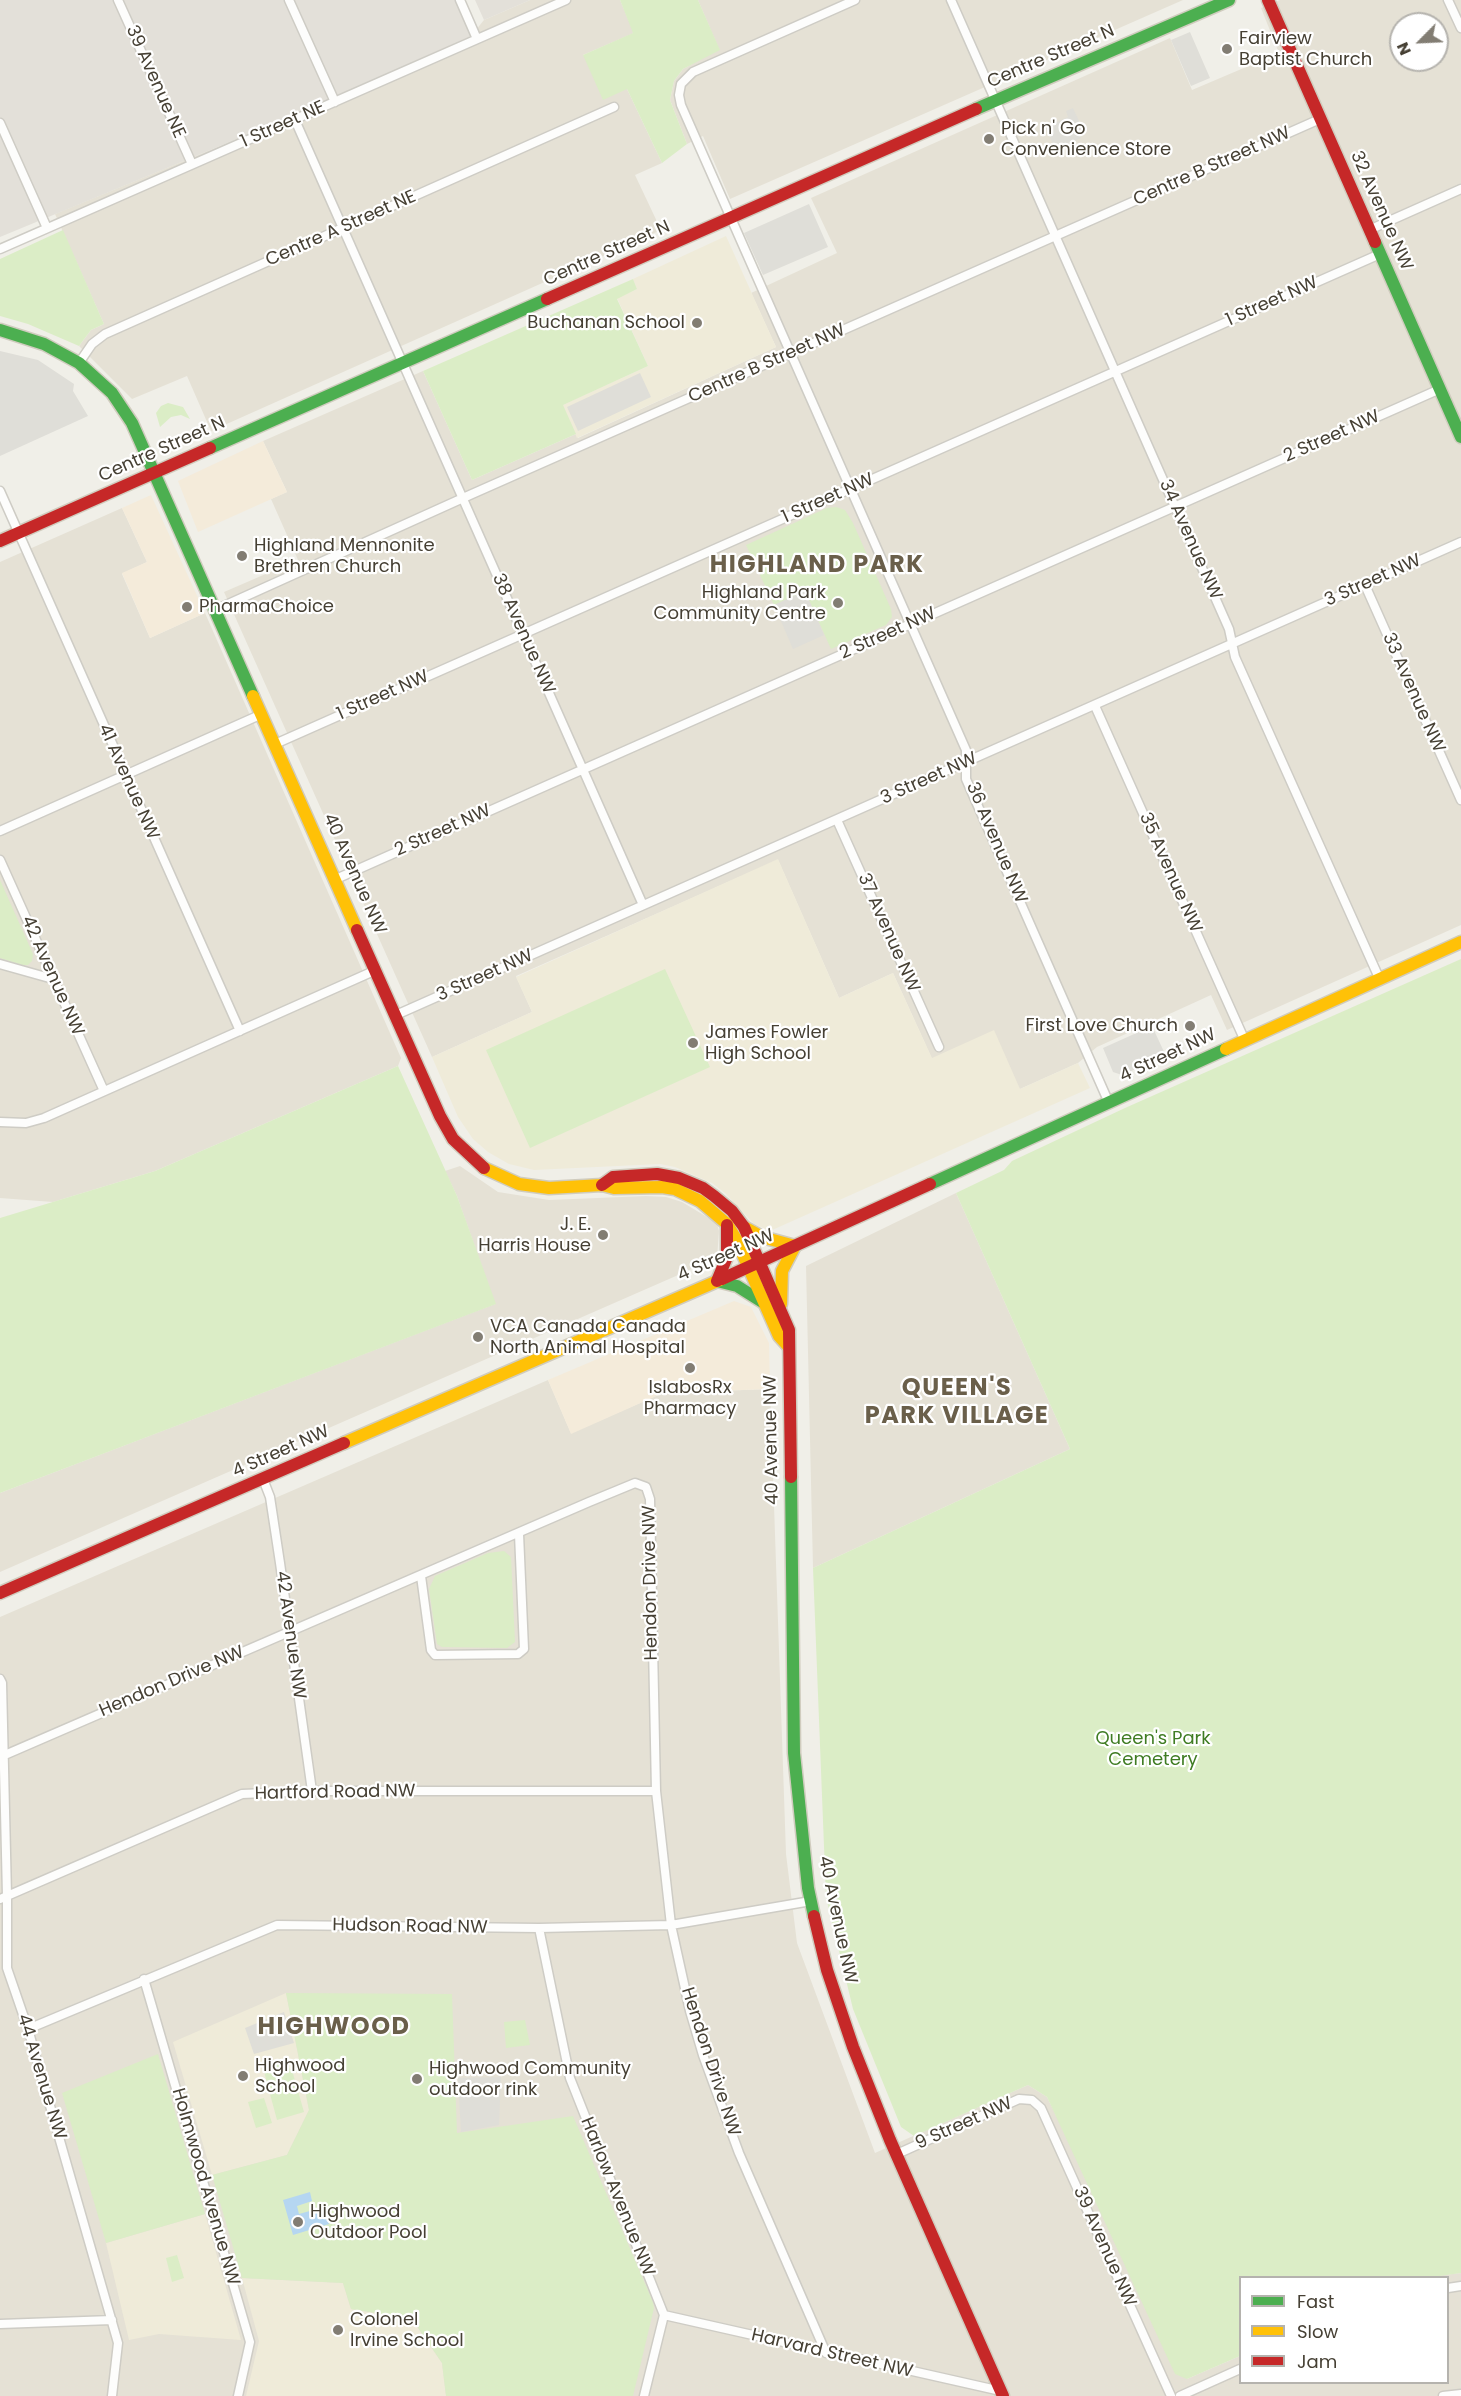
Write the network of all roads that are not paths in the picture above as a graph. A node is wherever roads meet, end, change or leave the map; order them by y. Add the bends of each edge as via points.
1 (118, 0) edge
2 (289, 0) edge
3 (460, 0) edge
4 (566, 0) edge
5 (855, 0) edge
6 (951, 0) edge
7 (1229, 0) edge
8 (1268, 0) edge
9 (1448, 0) edge
10 (1461, 28) edge
11 (477, 39) junction
12 (996, 101) junction
13 (335, 102) junction
14 (614, 107) dead end
15 (1320, 119) junction
16 (295, 120) junction
17 (0, 123) edge
18 (192, 164) junction
19 (1461, 189) edge
20 (730, 219) junction
21 (47, 228) junction
22 (343, 228) junction
23 (1369, 230) junction
24 (1055, 237) junction
25 (0, 249) edge
26 (1380, 254) junction
27 (0, 330) edge
28 (790, 354) junction
29 (79, 363) junction
30 (402, 364) junction
31 (1115, 372) junction
32 (1440, 389) junction
33 (1461, 437) edge
34 (155, 473) junction
35 (850, 490) junction
36 (0, 491) edge
37 (462, 498) junction
38 (1175, 507) junction
39 (18, 533) junction
40 (0, 541) edge
41 (1461, 542) edge
42 (1365, 585) junction
43 (215, 610) junction
44 (909, 624) junction
45 (523, 634) junction
46 (1232, 644) junction
47 (1095, 706) junction
48 (262, 714) junction
49 (275, 744) junction
50 (966, 763) junction
51 (583, 768) junction
52 (125, 775) junction
53 (1461, 800) edge
54 (837, 820) junction
55 (0, 831) edge
56 (0, 860) edge
57 (336, 879) junction
58 (643, 905) junction
59 (1461, 942) edge
60 (0, 964) edge
61 (376, 970) junction
62 (53, 979) junction
63 (1380, 980) junction
64 (396, 1015) junction
65 (240, 1031) junction
66 (1245, 1041) junction
67 (939, 1047) dead end
68 (104, 1091) junction
69 (1110, 1103) junction
70 (0, 1122) edge
71 (602, 1185) junction
72 (727, 1224) junction
73 (744, 1227) junction
74 (795, 1246) junction
75 (754, 1264) junction
76 (717, 1281) junction
77 (765, 1304) junction
78 (781, 1311) junction
79 (788, 1346) junction
80 (263, 1479) junction
81 (519, 1534) junction
82 (422, 1576) junction
83 (0, 1593) edge
84 (289, 1631) junction
85 (0, 1679) edge
86 (1, 1756) edge
87 (312, 1791) junction
88 (656, 1791) junction
89 (4, 1898) edge
90 (811, 1901) junction
91 (671, 1925) junction
92 (539, 1928) junction
93 (144, 1979) junction
94 (28, 2029) junction
95 (1032, 2100) joint
96 (897, 2154) junction
97 (664, 2315) junction
98 (112, 2320) junction
99 (0, 2324) edge
100 (826, 2353) junction
101 (1239, 2369) edge
102 (1002, 2393) edge
103 (1461, 2394) edge
104 (112, 2396) edge
105 (238, 2396) edge
106 (644, 2396) edge
107 (1171, 2396) edge
108 (1180, 2396) edge
109 (1443, 2396) edge

1 - 18 street, 39 Avenue NE
2 - 13 street
3 - 11 street
4 - 11 street, 1 Street NE
5 - 20 street, 36 Avenue NW via 693,72 681,84 681,105
6 - 12 street, 34 Avenue NW
7 - 12 street, Centre Street N
8 - 15 street, 32 Avenue NW
9 - 10 street
11 - 13 street, 1 Street NE
12 - 20 street, Centre Street N
12 - 24 street, 34 Avenue NW
13 - 16 street, 1 Street NE
14 - 22 street, Centre A Street NE
15 - 23 street, 32 Avenue NW
15 - 24 street, Centre B Street NW
16 - 18 street, 1 Street NE
16 - 22 street, 38 Avenue NW
17 - 21 street
18 - 21 street, 1 Street NE
19 - 23 street
20 - 28 street, 36 Avenue NW
20 - 30 street, Centre Street N
21 - 25 street, 1 Street NE
22 - 29 street, Centre A Street NE via 105,334 92,344
22 - 30 street, 38 Avenue NW
23 - 26 street, 32 Avenue NW
24 - 28 street, Centre B Street NW
24 - 31 street, 34 Avenue NW
26 - 31 street, 1 Street NW
26 - 32 street, 32 Avenue NW
27 - 29 street, 40 Avenue NW via 44,344
28 - 35 street, 36 Avenue NW
28 - 37 street, Centre B Street NW
29 - 34 street, 40 Avenue NW via 122,406
30 - 34 street, Centre Street N
30 - 37 street, 38 Avenue NW
31 - 35 street, 1 Street NW
31 - 38 street, 34 Avenue NW
32 - 33 street, 32 Avenue NW
32 - 38 street, 2 Street NW
34 - 39 street, Centre Street N
34 - 43 street, 40 Avenue NW
35 - 44 street, 36 Avenue NW
35 - 45 street, 1 Street NW
36 - 39 street, 41 Avenue NW
37 - 43 street, Centre B Street NW
37 - 45 street, 38 Avenue NW
38 - 44 street, 2 Street NW
38 - 46 street, 34 Avenue NW via 1229,628
39 - 40 street, Centre Street N
39 - 52 street, 41 Avenue NW
41 - 42 street, 3 Street NW
42 - 46 street, 3 Street NW
42 - 53 street, 33 Avenue NW
43 - 48 street, 40 Avenue NW
44 - 50 street, 36 Avenue NW via 966,750
44 - 51 street, 2 Street NW
45 - 49 street, 1 Street NW
45 - 51 street, 38 Avenue NW
46 - 47 street, 3 Street NW
46 - 63 street, 34 Avenue NW
47 - 50 street, 3 Street NW
47 - 66 street, 35 Avenue NW
48 - 49 street, 40 Avenue NW
48 - 52 street
49 - 57 street, 40 Avenue NW
50 - 54 street, 3 Street NW
50 - 69 street, 36 Avenue NW via 966,779
51 - 57 street, 2 Street NW
51 - 58 street, 38 Avenue NW
52 - 55 street
52 - 65 street, 41 Avenue NW
54 - 58 street, 3 Street NW
54 - 67 street, 37 Avenue NW
56 - 62 street, 42 Avenue NW
57 - 61 street, 40 Avenue NW
58 - 64 street, 3 Street NW
59 - 63 street, 4 Street NW
60 - 62 street
61 - 64 street, 40 Avenue NW
61 - 65 street
62 - 68 street, 42 Avenue NW
63 - 66 street, 4 Street NW
64 - 71 street, 40 Avenue NW via 446,1128 472,1159 495,1175 529,1186
65 - 68 street
66 - 69 street, 4 Street NW
68 - 70 street via 44,1118 26,1123
69 - 74 street, 4 Street NW
71 - 72 street, 40 Avenue NW via 675,1190 700,1201
71 - 73 street, 40 Avenue NW via 613,1177 657,1174 679,1178 714,1196
72 - 75 street, 40 Avenue NW
72 - 76 street via 727,1257
73 - 74 street via 762,1237
73 - 75 street, 40 Avenue NW
74 - 75 street, 4 Street NW
74 - 78 street via 782,1271
75 - 76 street, 4 Street NW
75 - 77 street, 40 Avenue NW
75 - 78 street, 40 Avenue NW
76 - 77 street via 737,1286
76 - 80 street, 4 Street NW
77 - 79 street, 40 Avenue NW via 779,1336
78 - 79 street, 40 Avenue NW via 789,1330
79 - 90 street, 40 Avenue NW via 795,1753
80 - 83 street, 4 Street NW
80 - 84 street, 42 Avenue NW via 270,1497
81 - 82 street, Hendon Drive NW
81 - 82 street via 524,1649 518,1654 435,1655 430,1650
81 - 88 street, Hendon Drive NW via 635,1483 646,1487 650,1499
82 - 84 street, Hendon Drive NW
84 - 86 street, Hendon Drive NW
84 - 87 street, 42 Avenue NW
85 - 86 street, 44 Avenue NW
86 - 89 street, 44 Avenue NW
87 - 88 street, Hartford Road NW
87 - 89 street, Hartford Road NW via 242,1794
88 - 91 street, Hendon Drive NW
89 - 94 street, 44 Avenue NW via 7,1968
90 - 91 street, Hudson Road NW
90 - 96 street, 40 Avenue NW via 838,2008
91 - 92 street, Hudson Road NW
91 - 100 street, Hendon Drive NW via 707,2066 739,2153
92 - 93 street, Hudson Road NW via 277,1925
92 - 97 street, Harlow Avenue NW via 570,2078
93 - 94 street, Hudson Road NW
93 - 105 street, Holmwood Avenue NW via 250,2342
94 - 98 street, 44 Avenue NW
95 - 96 street, 9 Street NW via 1019,2099
95 - 107 street, 39 Avenue NW via 1041,2108
96 - 102 street, 40 Avenue NW
97 - 100 street, Harvard Street NW
97 - 106 street
98 - 99 street
98 - 104 street, 44 Avenue NW via 118,2343
100 - 102 street, Harvard Street NW
101 - 108 street
103 - 109 street

